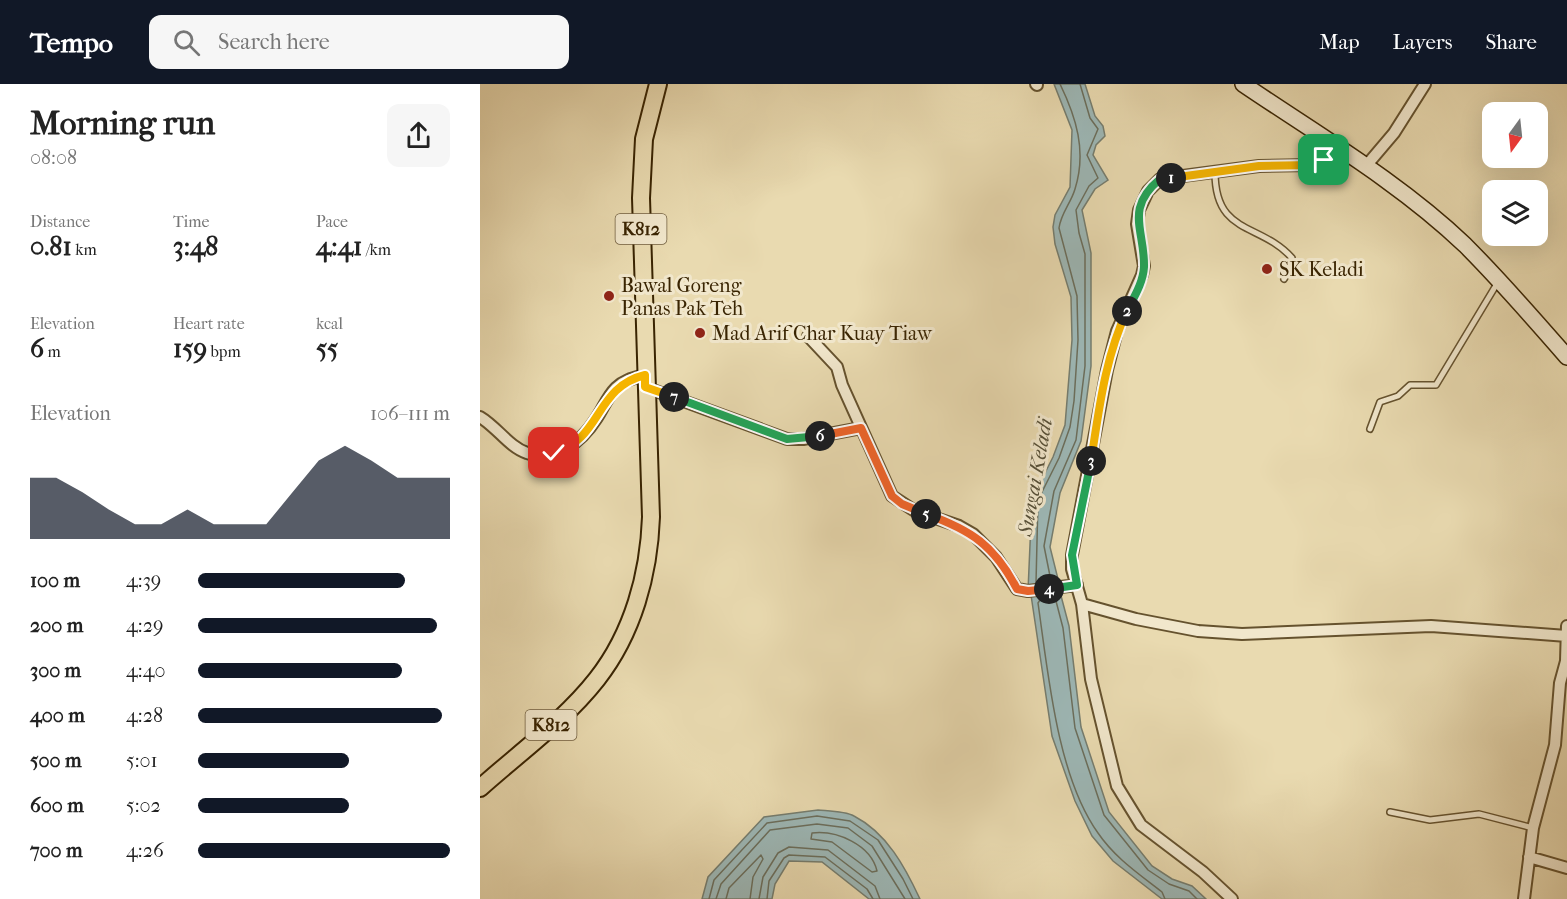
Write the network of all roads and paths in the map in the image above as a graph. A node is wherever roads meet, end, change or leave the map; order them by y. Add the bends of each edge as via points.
1 (658, 84) edge
2 (1243, 84) edge
3 (1425, 84) edge
4 (1334, 145) junction
5 (1366, 166) junction
6 (1215, 172) junction
7 (1284, 279) dead end
8 (1499, 280) junction
9 (808, 336) dead end
10 (1567, 357) edge
11 (645, 381) junction
12 (480, 417) edge
13 (861, 428) junction
14 (1370, 429) dead end
15 (1077, 585) junction
16 (1082, 604) junction
17 (1567, 626) edge
18 (1567, 636) edge
19 (480, 788) edge
20 (1390, 813) dead end
21 (1533, 828) junction
22 (1529, 857) junction
23 (1567, 868) edge
24 (1232, 899) edge
25 (1524, 899) edge

1 - 11 main road, K812 via 644,139 641,198
2 - 4 main road
3 - 5 street via 1394,133
4 - 5 main road
4 - 6 street via 1324,160 1311,165
5 - 8 main road via 1464,244
6 - 7 lane via 1215,193 1232,219 1293,258
6 - 15 street via 1160,179 1143,198 1137,224 1144,266 1117,331 1107,370 1072,555
8 - 10 main road
8 - 14 lane via 1436,384 1410,385 1398,396 1380,402
9 - 13 street via 837,367
11 - 12 street via 629,379 616,387 586,432 567,449 543,456 519,449
11 - 13 street via 787,439
11 - 19 main road, K812 via 650,540 631,620 598,678 574,705
13 - 15 street via 892,496 915,511 972,534 996,557 1017,589
15 - 16 street
16 - 18 street via 1136,619 1209,632 1431,626
16 - 24 street via 1091,679 1117,786 1141,825
17 - 18 street
18 - 21 street via 1555,745
20 - 21 lane via 1430,820 1479,814
21 - 22 street
22 - 23 street
22 - 25 street

